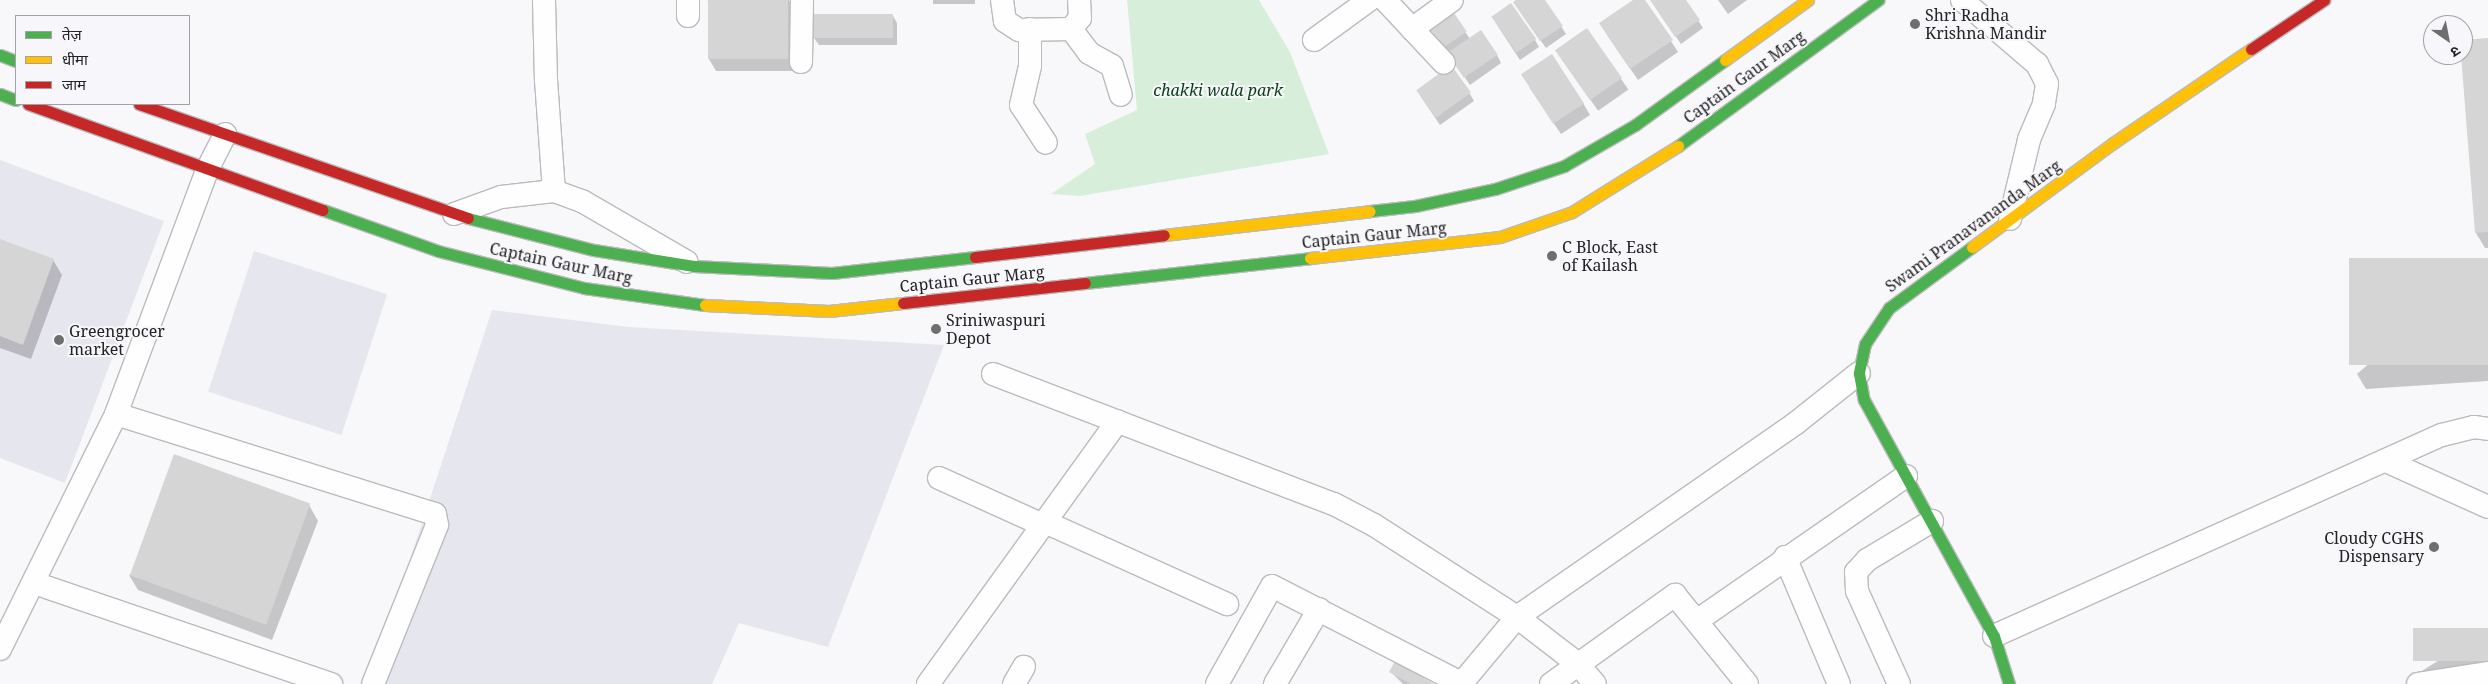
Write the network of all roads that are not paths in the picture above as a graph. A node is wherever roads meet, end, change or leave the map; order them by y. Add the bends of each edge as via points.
1 (544, 0) edge
2 (802, 0) edge
3 (1002, 0) edge
4 (1080, 0) edge
5 (1369, 0) edge
6 (1385, 0) edge
7 (1452, 0) edge
8 (1808, 0) edge
9 (1878, 0) edge
10 (1962, 0) edge
11 (2324, 0) edge
12 (1071, 28) junction
13 (1030, 29) junction
14 (1412, 29) junction
15 (1314, 40) dead end
16 (0, 55) edge
17 (15, 60) edge
18 (801, 62) dead end
19 (1444, 63) dead end
20 (0, 94) edge
21 (1121, 95) dead end
22 (15, 100) edge
23 (31, 105) edge
24 (142, 105) edge
25 (225, 134) junction
26 (1046, 143) dead end
27 (208, 168) junction
28 (554, 191) junction
29 (454, 214) junction
30 (2010, 219) junction
31 (694, 266) junction
32 (1859, 373) junction
33 (993, 374) dead end
34 (116, 414) junction
35 (1118, 421) junction
36 (2488, 429) edge
37 (2386, 461) junction
38 (1906, 476) junction
39 (939, 478) dead end
40 (2488, 506) edge
41 (1932, 520) junction
42 (1044, 524) junction
43 (1785, 557) junction
44 (34, 583) junction
45 (1227, 604) dead end
46 (1319, 609) junction
47 (1516, 617) junction
48 (1698, 620) junction
49 (1994, 636) junction
50 (0, 649) edge
51 (1578, 664) junction
52 (2488, 673) edge
53 (1461, 683) edge
54 (331, 684) edge
55 (373, 684) edge
56 (928, 684) edge
57 (1216, 684) edge
58 (1274, 684) edge
59 (1551, 684) edge
60 (1595, 684) edge
61 (1748, 684) edge
62 (1839, 684) edge
63 (1899, 684) edge
64 (2009, 684) edge
65 (2418, 684) edge

1 - 28 street
2 - 18 street
3 - 13 street via 1005,21 1019,30
4 - 12 street via 1080,18
5 - 15 street
6 - 14 street
7 - 14 street
8 - 31 main road, Captain Gaur Marg via 1635,125 1564,166 1495,189 1415,206 832,273
9 - 27 main road, Captain Gaur Marg via 1655,163 1572,212 1500,238 829,311 690,304 584,288 438,251
10 - 30 street via 2037,64 2047,84 2044,104 2029,140
11 - 30 main road, Swami Pranavananda Marg via 2129,132
12 - 13 street
12 - 21 street via 1090,53 1112,66
13 - 26 street via 1030,66 1021,105
14 - 19 street
16 - 17 main road
20 - 22 main road
23 - 27 main road, Captain Gaur Marg
24 - 25 main road, Captain Gaur Marg
25 - 27 street
25 - 29 main road, Captain Gaur Marg
27 - 34 street
28 - 29 street via 501,197
28 - 31 street via 582,201
29 - 31 main road, Captain Gaur Marg via 594,250
30 - 32 main road, Swami Pranavananda Marg via 1888,308 1865,344
32 - 38 main road, Swami Pranavananda Marg via 1864,400
32 - 47 street via 1796,423
33 - 35 street
34 - 44 street
34 - 55 street via 434,514 437,525
35 - 42 street
35 - 47 street via 1334,504 1374,525
36 - 37 street via 2474,427 2442,434
37 - 40 street
37 - 49 street
38 - 41 main road, Swami Pranavananda Marg
38 - 43 street
39 - 42 street
41 - 49 main road, Swami Pranavananda Marg
41 - 63 street via 1867,560 1856,572 1857,591
42 - 45 street
42 - 56 street
43 - 48 street
43 - 62 street
44 - 50 street
44 - 54 street
46 - 53 street
46 - 57 street via 1272,586
46 - 58 street
47 - 51 street
47 - 53 street
48 - 51 street via 1675,595
48 - 61 street
49 - 64 main road, Swami Pranavananda Marg
51 - 59 street
51 - 60 street
52 - 65 street

